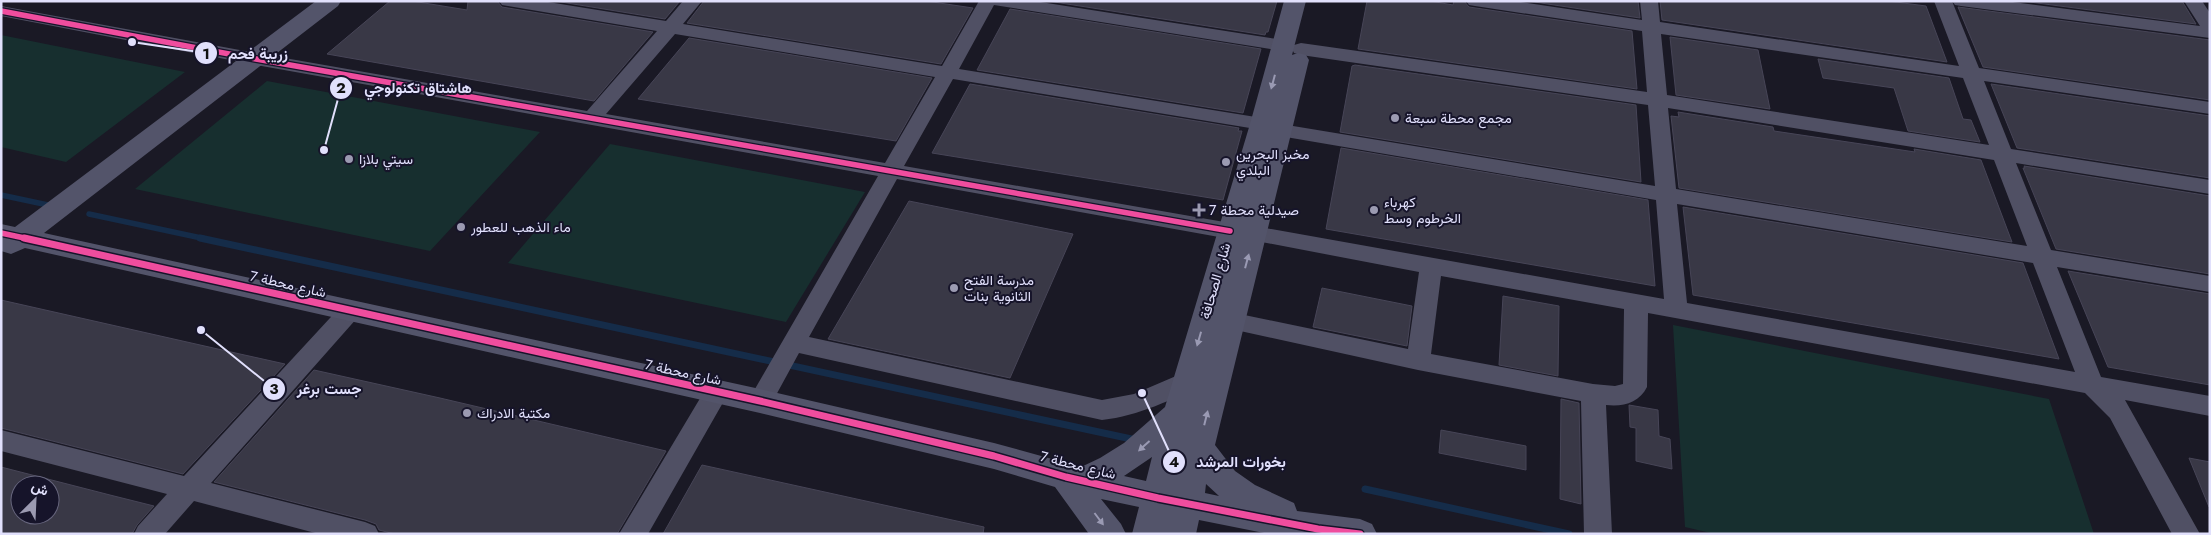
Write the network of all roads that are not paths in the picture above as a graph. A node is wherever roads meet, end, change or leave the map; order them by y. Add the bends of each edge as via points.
1 (330, 1) edge
2 (508, 1) edge
3 (693, 1) edge
4 (988, 1) edge
5 (998, 1) edge
6 (1295, 1) edge
7 (1314, 1) edge
8 (1475, 1) edge
9 (1649, 1) edge
10 (1943, 1) edge
11 (1961, 1) edge
12 (2193, 1) edge
13 (1, 11) edge
14 (2210, 27) edge
15 (670, 28) junction
16 (1652, 28) junction
17 (2210, 33) edge
18 (1292, 47) junction
19 (256, 59) junction
20 (946, 73) junction
21 (1971, 73) junction
22 (1658, 100) junction
23 (2210, 108) edge
24 (591, 118) junction
25 (1272, 127) junction
26 (2003, 155) junction
27 (890, 172) junction
28 (2210, 187) edge
29 (1666, 195) junction
30 (1242, 233) junction
31 (8, 240) edge
32 (2042, 257) junction
33 (1431, 265) junction
34 (2210, 284) edge
35 (1636, 303) junction
36 (1676, 309) junction
37 (350, 312) junction
38 (1230, 321) junction
39 (794, 343) junction
40 (1418, 361) junction
41 (1218, 367) junction
42 (1186, 382) junction
43 (2092, 385) junction
44 (717, 392) junction
45 (1593, 394) junction
46 (760, 401) junction
47 (2210, 406) edge
48 (1179, 412) junction
49 (1, 440) edge
50 (1199, 446) junction
51 (1075, 479) junction
52 (189, 489) junction
53 (1175, 512) edge
54 (1258, 527) edge
55 (1318, 529) junction
56 (148, 534) edge
57 (365, 534) edge
58 (634, 534) edge
59 (1109, 534) edge
60 (1149, 534) edge
61 (1360, 534) edge
62 (1598, 534) edge
63 (2186, 534) edge

1 - 19 street
2 - 15 street
3 - 15 street
4 - 20 street
5 - 18 street
6 - 18 street, شارع الصحافة
7 - 18 street, شارع الصحافة
8 - 16 street
9 - 16 street
10 - 21 street
11 - 17 street
12 - 14 street
13 - 19 street
15 - 20 street
15 - 24 street
16 - 21 street
16 - 22 street
18 - 22 street
18 - 25 street, شارع الصحافة
19 - 24 street
19 - 31 street
20 - 25 street
20 - 27 street
21 - 23 street
21 - 26 street
22 - 26 street
22 - 29 street
24 - 27 street
25 - 29 street
25 - 30 street, شارع الصحافة
26 - 28 street
26 - 32 street
27 - 30 street
27 - 39 street
29 - 32 street
29 - 36 street
30 - 33 street
38 -> 30 street, شارع الصحافة
30 -> 42 street, شارع الصحافة
31 - 37 street, شارع محطة 7
32 - 34 street
32 - 43 street
33 - 35 street
33 - 40 street
35 - 36 street
35 - 45 street via 1635,387 1624,395
36 - 43 street
37 - 44 street, شارع محطة 7
37 - 52 street
38 - 40 street
38 - 41 street, شارع الصحافة
39 - 42 street via 1102,410 1150,399
39 - 46 street
40 - 45 street
41 - 42 street
50 -> 41 street, شارع الصحافة
42 - 48 street, شارع الصحافة
43 - 47 street
43 - 63 street via 2118,411
44 - 46 street, شارع محطة 7
44 - 58 street
45 - 62 street
46 - 51 street, شارع محطة 7 via 994,456
48 -> 51 street via 1137,453 1104,473
48 - 53 street, شارع الصحافة
49 - 52 street
50 - 53 street, شارع الصحافة
50 - 55 street via 1207,464 1223,482
51 - 53 street, شارع محطة 7
51 -> 59 street
52 - 56 street
52 - 57 street
53 - 54 street, شارع محطة 7
53 - 60 street, شارع الصحافة
54 - 55 street, شارع محطة 7
55 - 61 street, شارع محطة 7

